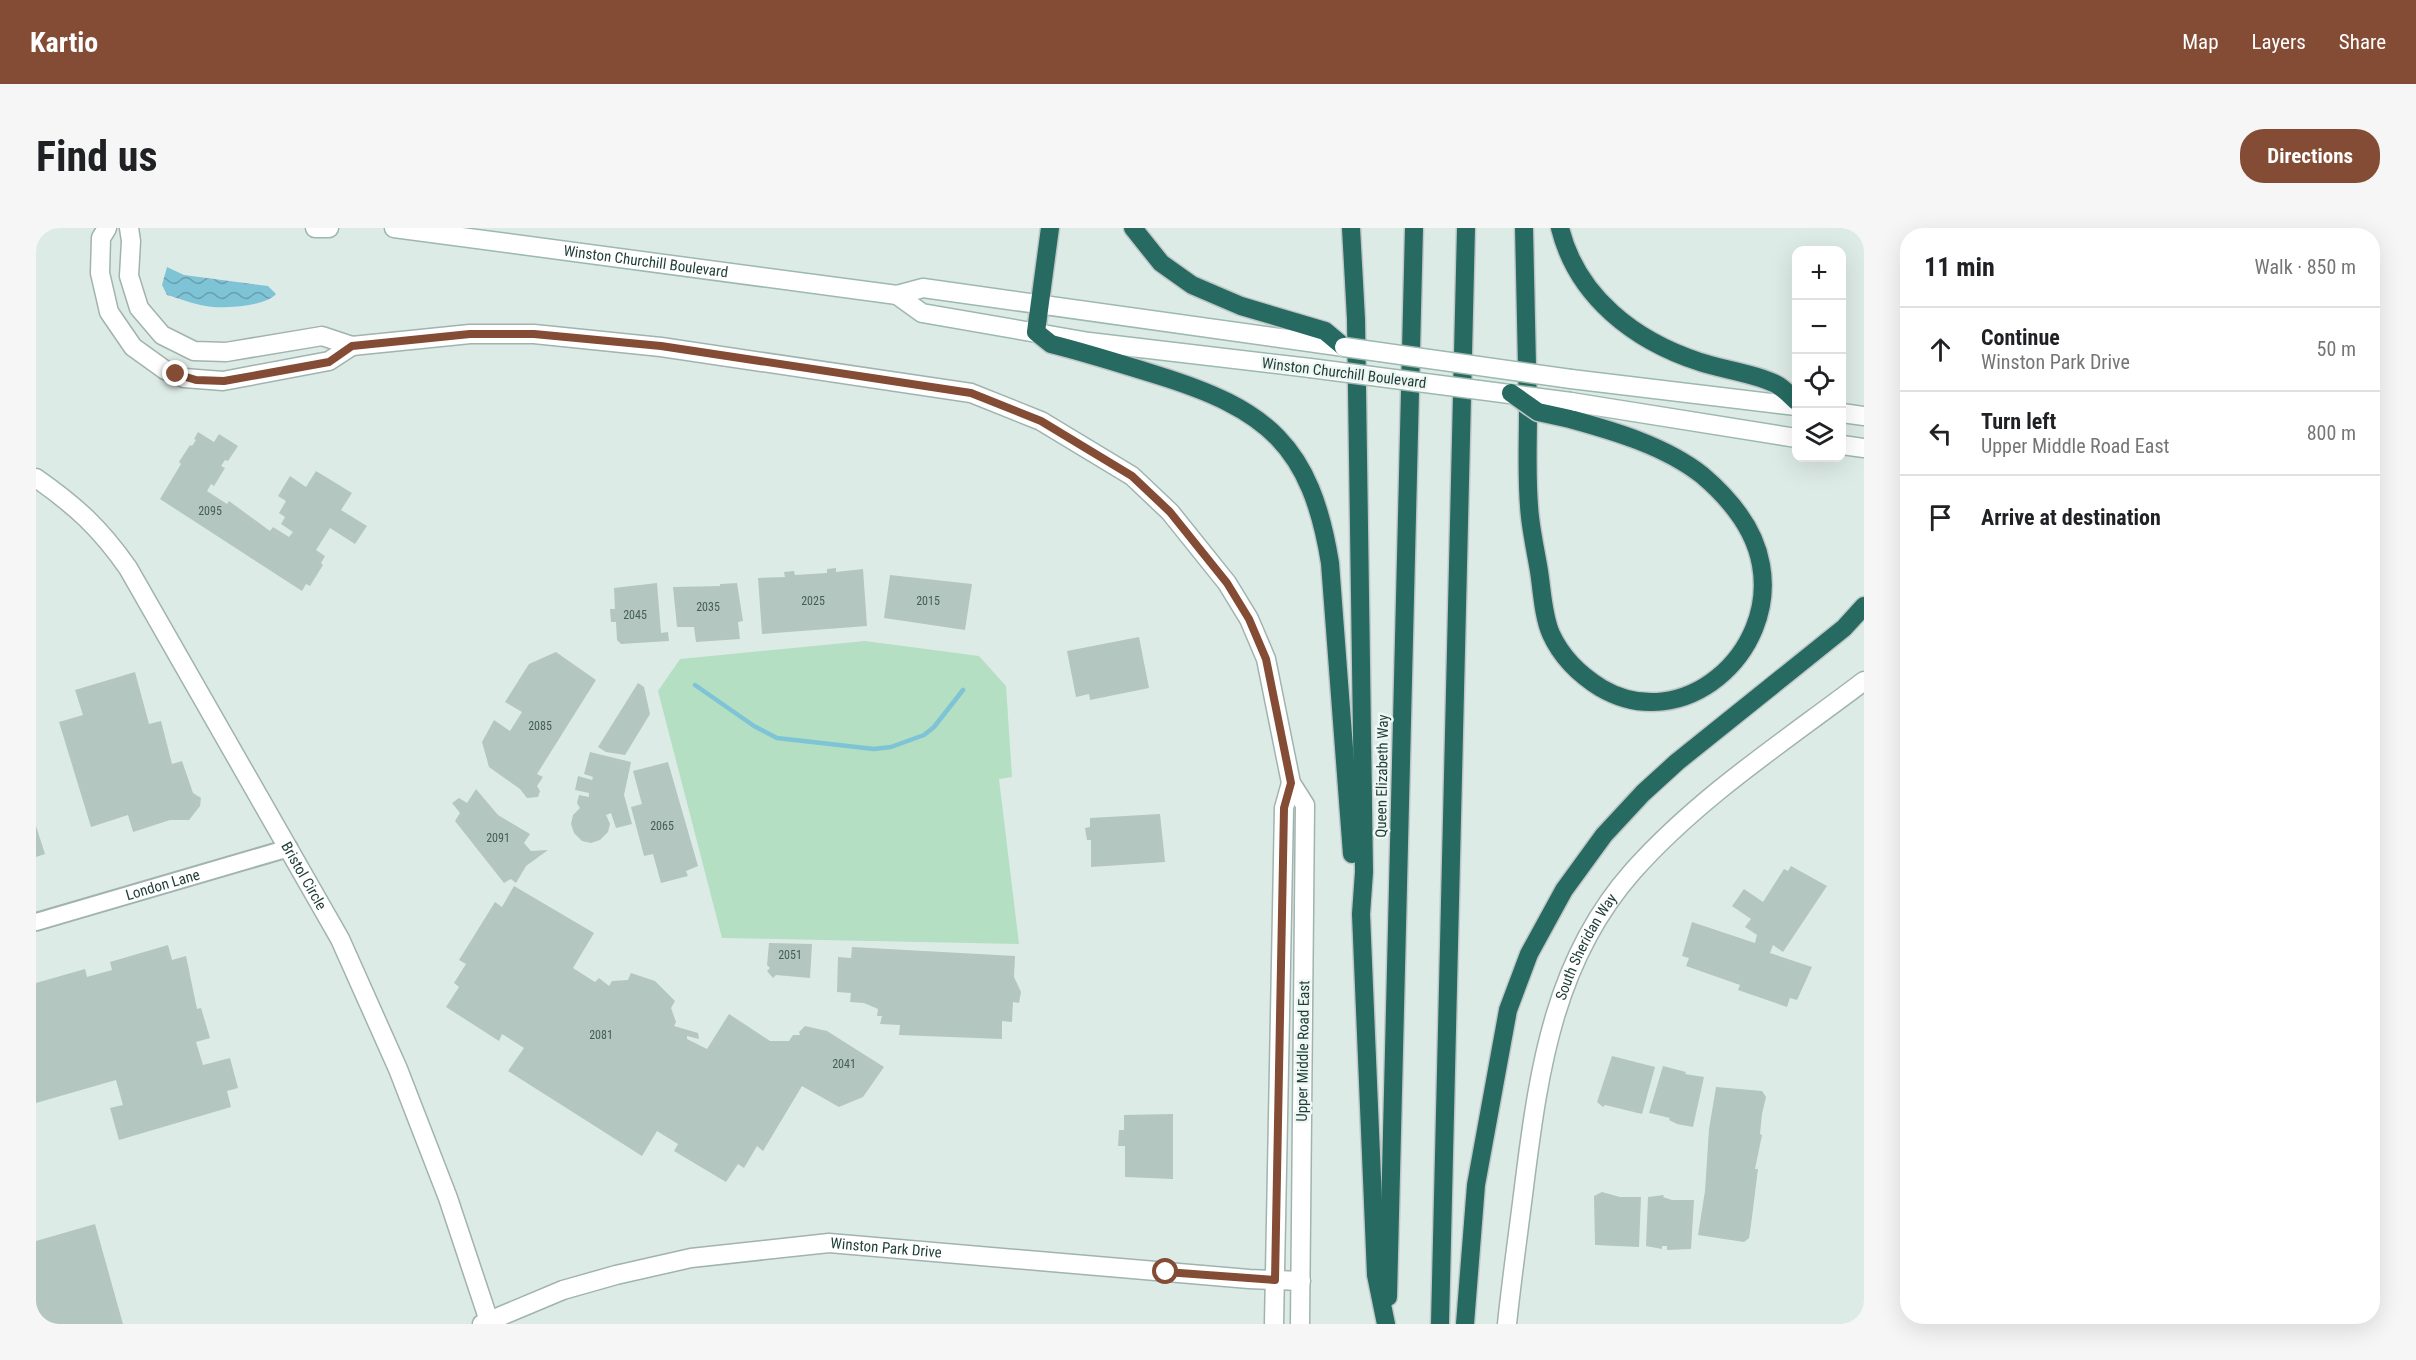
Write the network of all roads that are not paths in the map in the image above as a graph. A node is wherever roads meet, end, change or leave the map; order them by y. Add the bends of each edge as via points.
1 (107, 228) edge
2 (129, 228) edge
3 (315, 228) edge
4 (329, 228) edge
5 (394, 228) edge
6 (1050, 228) edge
7 (1133, 228) edge
8 (1351, 228) edge
9 (1414, 228) edge
10 (1466, 228) edge
11 (1524, 228) edge
12 (1560, 228) edge
13 (897, 295) junction
14 (1040, 304) junction
15 (1036, 332) junction
16 (1310, 335) junction
17 (352, 346) junction
18 (1344, 347) joint
19 (1511, 393) joint
20 (1792, 397) edge
21 (1792, 405) edge
22 (1570, 411) junction
23 (1846, 414) edge
24 (1864, 417) edge
25 (1792, 437) edge
26 (1846, 446) edge
27 (1864, 448) edge
28 (36, 478) edge
29 (1864, 606) edge
30 (1864, 681) edge
31 (1291, 783) junction
32 (289, 848) junction
33 (1361, 914) junction
34 (36, 922) edge
35 (1275, 1280) junction
36 (1301, 1281) junction
37 (487, 1323) edge
38 (1274, 1324) edge
39 (1300, 1324) edge
40 (1387, 1324) edge
41 (1440, 1324) edge
42 (1466, 1324) edge
43 (1507, 1324) edge

1 - 17 street, Upper Middle Road East via 101,238 100,273 109,312 133,347 165,370 184,378 224,381 329,362
2 - 17 street, Upper Middle Road East via 128,268 134,297 152,327 174,343 194,351 215,353 322,336
3 - 4 street
5 - 13 street, Winston Churchill Boulevard
6 - 14 highway
7 - 16 highway via 1161,263 1192,285
8 - 33 highway via 1356,319 1364,872
9 - 40 highway, Queen Elizabeth Way
10 - 41 highway
11 - 22 highway via 1530,516 1550,633 1567,661 1620,699 1658,704 1696,693 1742,653 1760,615 1762,566 1747,526 1722,494 1686,464
12 - 20 highway via 1583,281 1624,325 1676,354 1778,385
13 - 14 street, Winston Churchill Boulevard via 923,288
13 - 15 street, Winston Churchill Boulevard via 921,313
14 - 15 highway
14 - 16 street, Winston Churchill Boulevard
15 - 19 street, Winston Churchill Boulevard, bridge via 1089,342
15 - 33 highway via 1051,344 1183,383 1238,406 1280,440 1302,471 1319,511 1330,562 1353,873
16 - 18 highway via 1325,331
17 - 31 street, Upper Middle Road East via 470,334 534,334 661,346 971,393 1041,421 1132,476 1170,512 1227,583 1249,619 1266,659
18 - 21 street, Winston Churchill Boulevard, bridge via 1571,380
19 - 22 highway, bridge via 1538,412
22 - 25 street
23 - 24 street
26 - 27 street
28 - 32 street, Bristol Circle via 75,506 106,537 128,568
29 - 42 highway via 1844,628 1643,793 1604,835 1577,872 1529,954 1508,1010 1476,1185
30 - 43 street, South Sheridan Way via 1723,785 1682,821 1631,873 1578,954 1548,1031 1536,1090
31 - 35 street, Upper Middle Road East via 1284,808
31 - 36 street, Upper Middle Road East via 1305,805
32 - 34 street, London Lane
32 - 37 street, Bristol Circle via 340,939 398,1069 447,1198
33 - 40 highway via 1376,1275
35 - 36 street, Winston Park Drive
35 - 37 street, Winston Park Drive via 829,1243 692,1258 616,1275 563,1290
35 - 38 street, Upper Middle Road East
36 - 39 street, Upper Middle Road East

